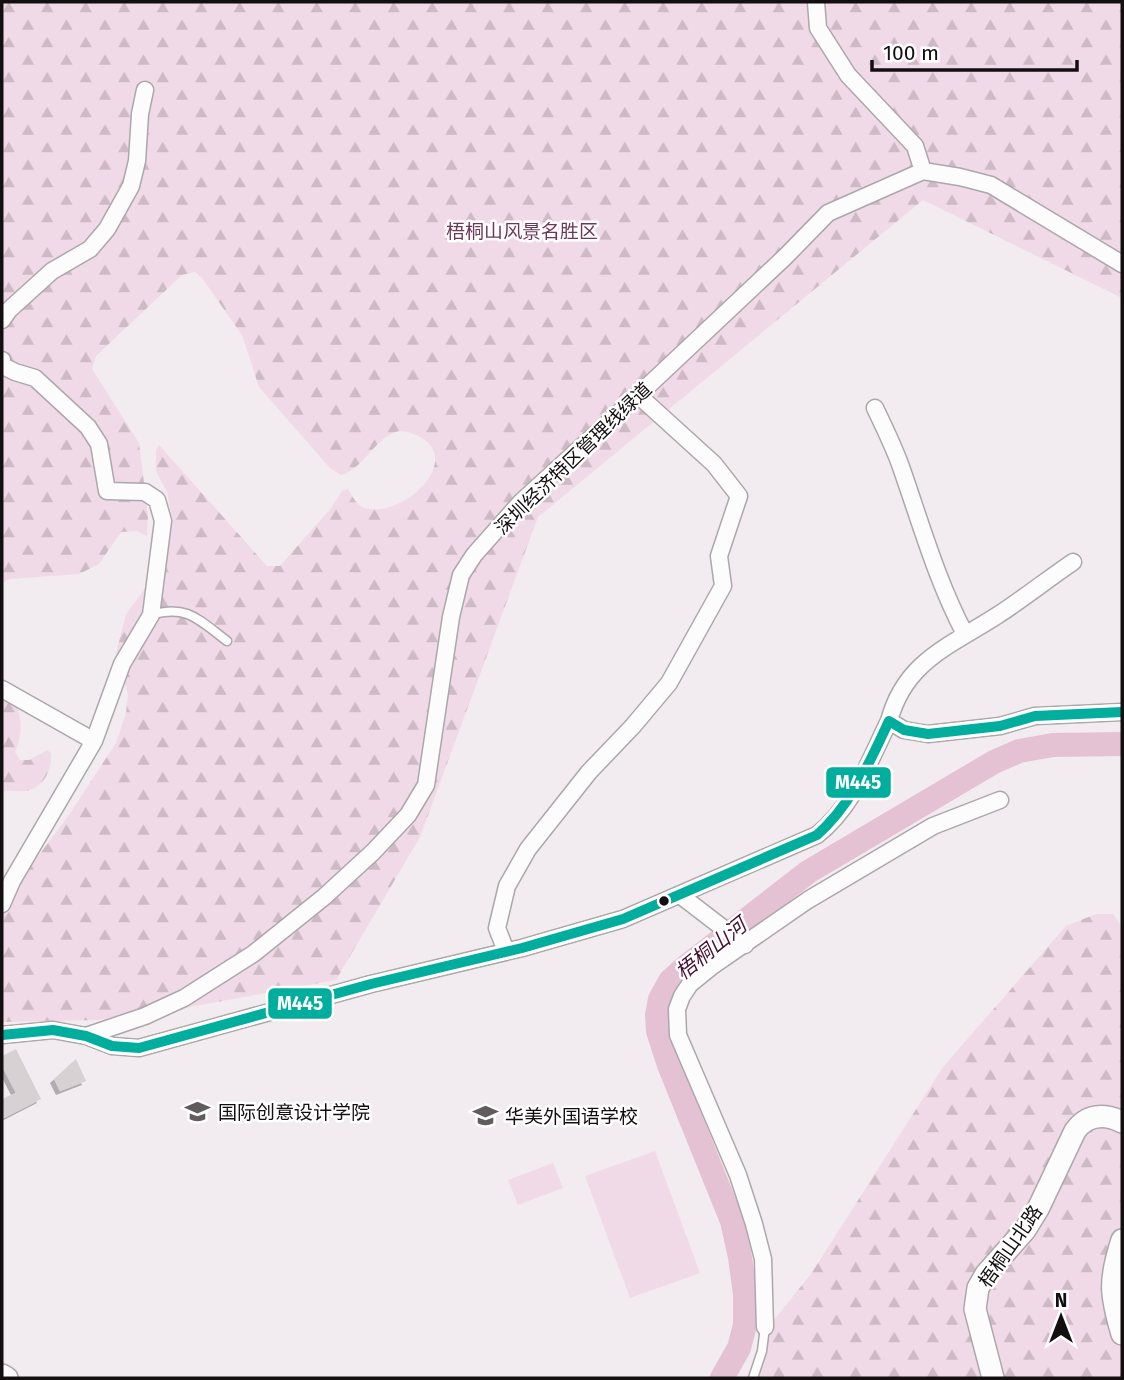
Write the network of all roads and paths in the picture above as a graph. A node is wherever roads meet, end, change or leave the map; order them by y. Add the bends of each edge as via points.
1 (816, 2) edge
2 (145, 90) dead end
3 (923, 171) junction
4 (1122, 264) edge
5 (2, 320) edge
6 (2, 359) edge
7 (638, 396) junction
8 (875, 408) dead end
9 (1073, 562) dead end
10 (151, 615) junction
11 (965, 634) junction
12 (227, 641) dead end
13 (2, 689) edge
14 (1122, 712) edge
15 (889, 721) junction
16 (94, 741) junction
17 (1000, 800) dead end
18 (680, 895) junction
19 (2, 904) edge
20 (745, 945) junction
21 (506, 951) junction
22 (2, 1035) edge
23 (86, 1036) junction
24 (1122, 1122) edge
25 (1122, 1240) edge
26 (765, 1327) joint
27 (1122, 1334) edge
28 (2, 1375) edge
29 (7, 1378) edge
30 (753, 1378) edge
31 (993, 1378) edge

1 - 3 street via 818,29 848,75 915,146
2 - 5 street via 131,186 107,229 90,249 52,271
3 - 4 street via 991,186
3 - 7 street, 深圳经济特区管理线绿道 via 828,213
6 - 10 street via 3,366 35,378 88,427 99,444 107,491 145,492 157,500 163,521
7 - 21 street via 713,464 739,496 719,556 723,586 668,683 528,849 507,886 497,928
7 - 23 street, 深圳经济特区管理线绿道 via 521,502 461,575 426,785 408,815 324,897 253,954 184,998
8 - 11 street via 900,464 948,601
9 - 11 street
10 - 12 lane via 170,609 184,611
10 - 16 street via 122,664
11 - 15 street via 914,674 895,698
13 - 16 street
14 - 15 street via 1035,716 1000,726 928,734 904,730
15 - 18 street via 833,823 817,835
16 - 19 street
17 - 20 street via 933,826 808,900
18 - 20 street
18 - 21 street via 623,919
20 - 26 street via 690,984 677,1009 676,1022 754,1224 762,1259
21 - 23 street via 139,1048 111,1046
22 - 23 street via 53,1030
24 - 31 street, 梧桐山北路 via 1095,1116 1081,1123 1025,1230 981,1282 975,1309
25 - 27 street via 1112,1293
26 - 30 lane
28 - 29 street

